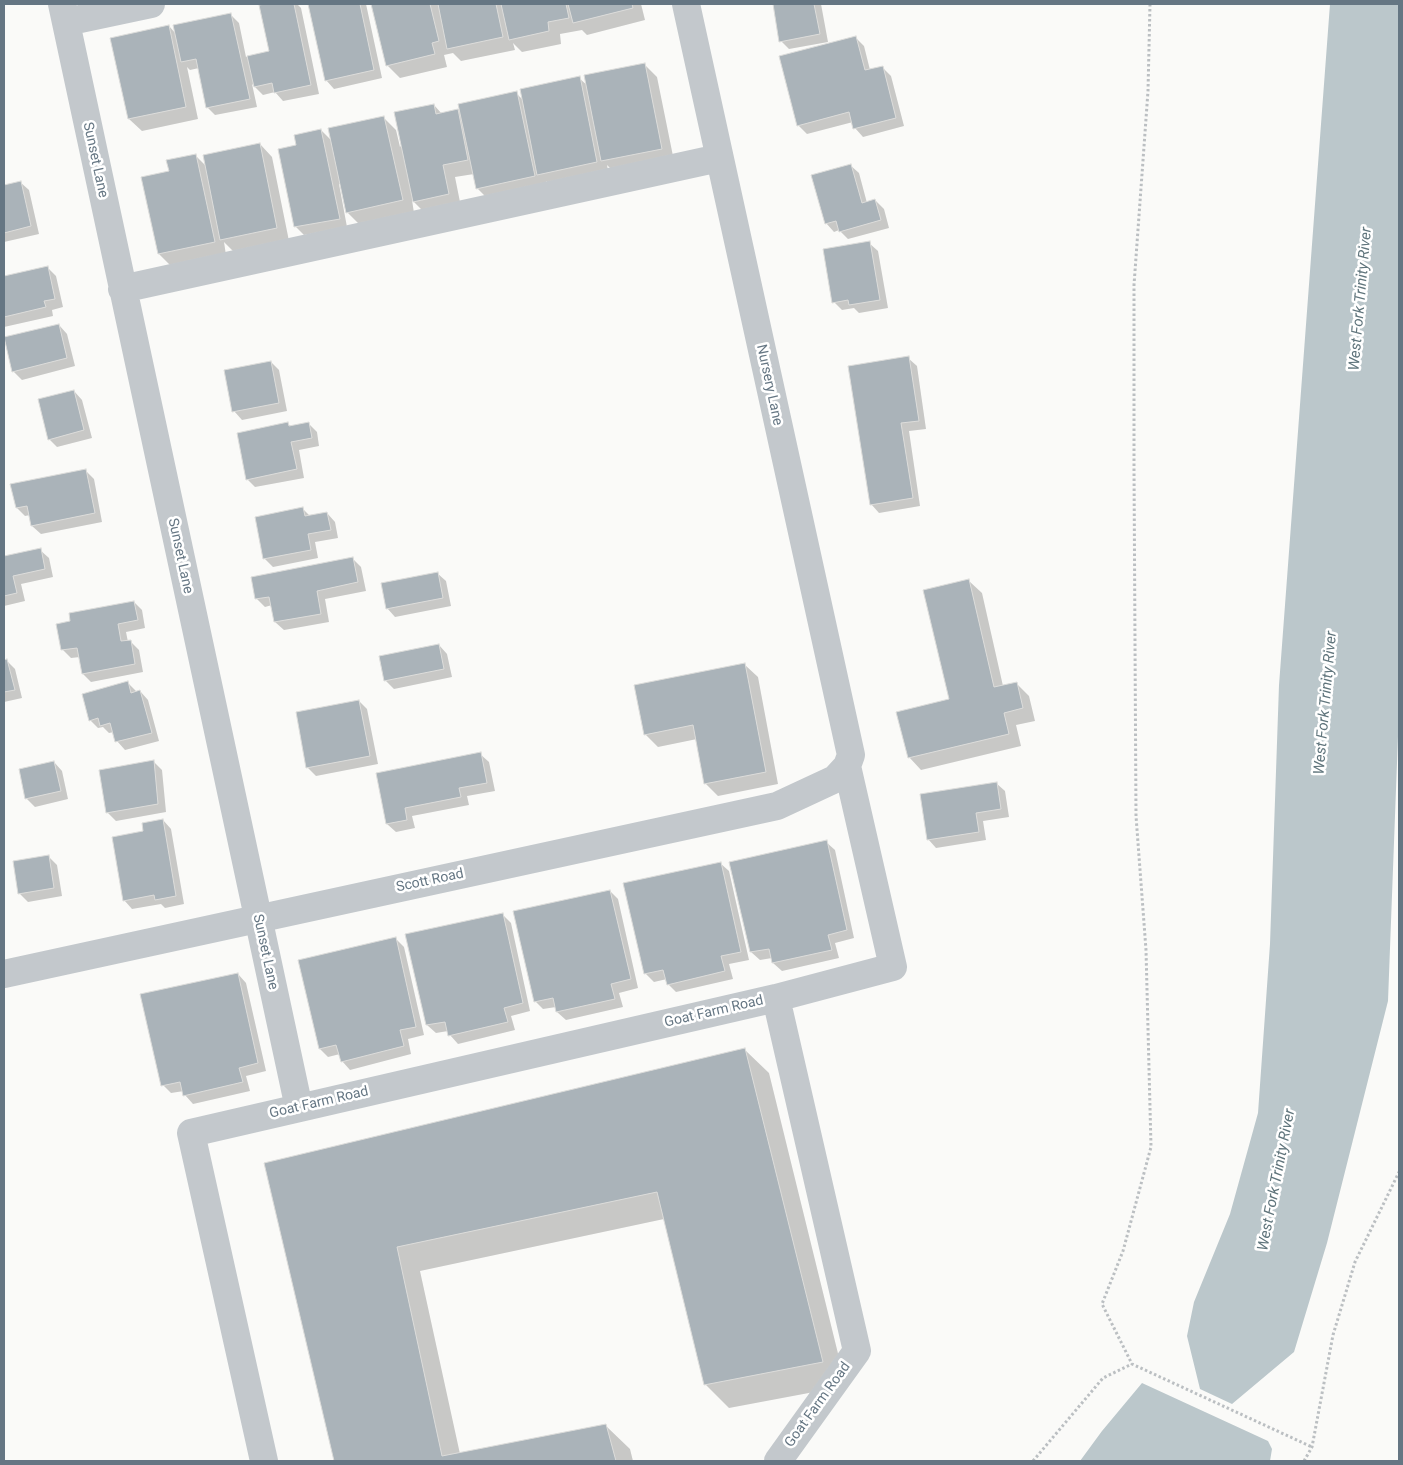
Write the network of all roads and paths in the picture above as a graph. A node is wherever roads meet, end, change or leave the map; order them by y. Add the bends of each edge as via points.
1 (151, 4) edge
2 (686, 4) edge
3 (1150, 4) edge
4 (64, 13) edge
5 (719, 158) junction
6 (122, 289) junction
7 (848, 766) junction
8 (258, 918) junction
9 (4, 974) edge
10 (776, 998) junction
11 (299, 1108) junction
12 (1399, 1172) edge
13 (1132, 1364) junction
14 (1312, 1447) junction
15 (264, 1461) edge
16 (778, 1461) edge
17 (1033, 1461) edge
18 (1304, 1461) edge

1 - 4 street
2 - 5 street, Nursery Lane
3 - 13 path via 1148,91 1134,285 1134,478 1136,816 1146,950 1151,1147 1122,1251 1102,1304
4 - 6 street, Sunset Lane
5 - 6 street
5 - 7 street, Nursery Lane via 851,756
6 - 8 street, Sunset Lane
7 - 8 street, Scott Road via 835,779 776,806
7 - 10 street, Goat Farm Road via 893,967
8 - 9 street, Scott Road
8 - 11 street, Sunset Lane
10 - 11 street, Goat Farm Road
10 - 16 street, Goat Farm Road via 857,1351
11 - 15 street, Goat Farm Road via 191,1133
12 - 14 path via 1354,1262 1333,1335
13 - 14 path
13 - 17 path via 1102,1378
14 - 18 path

